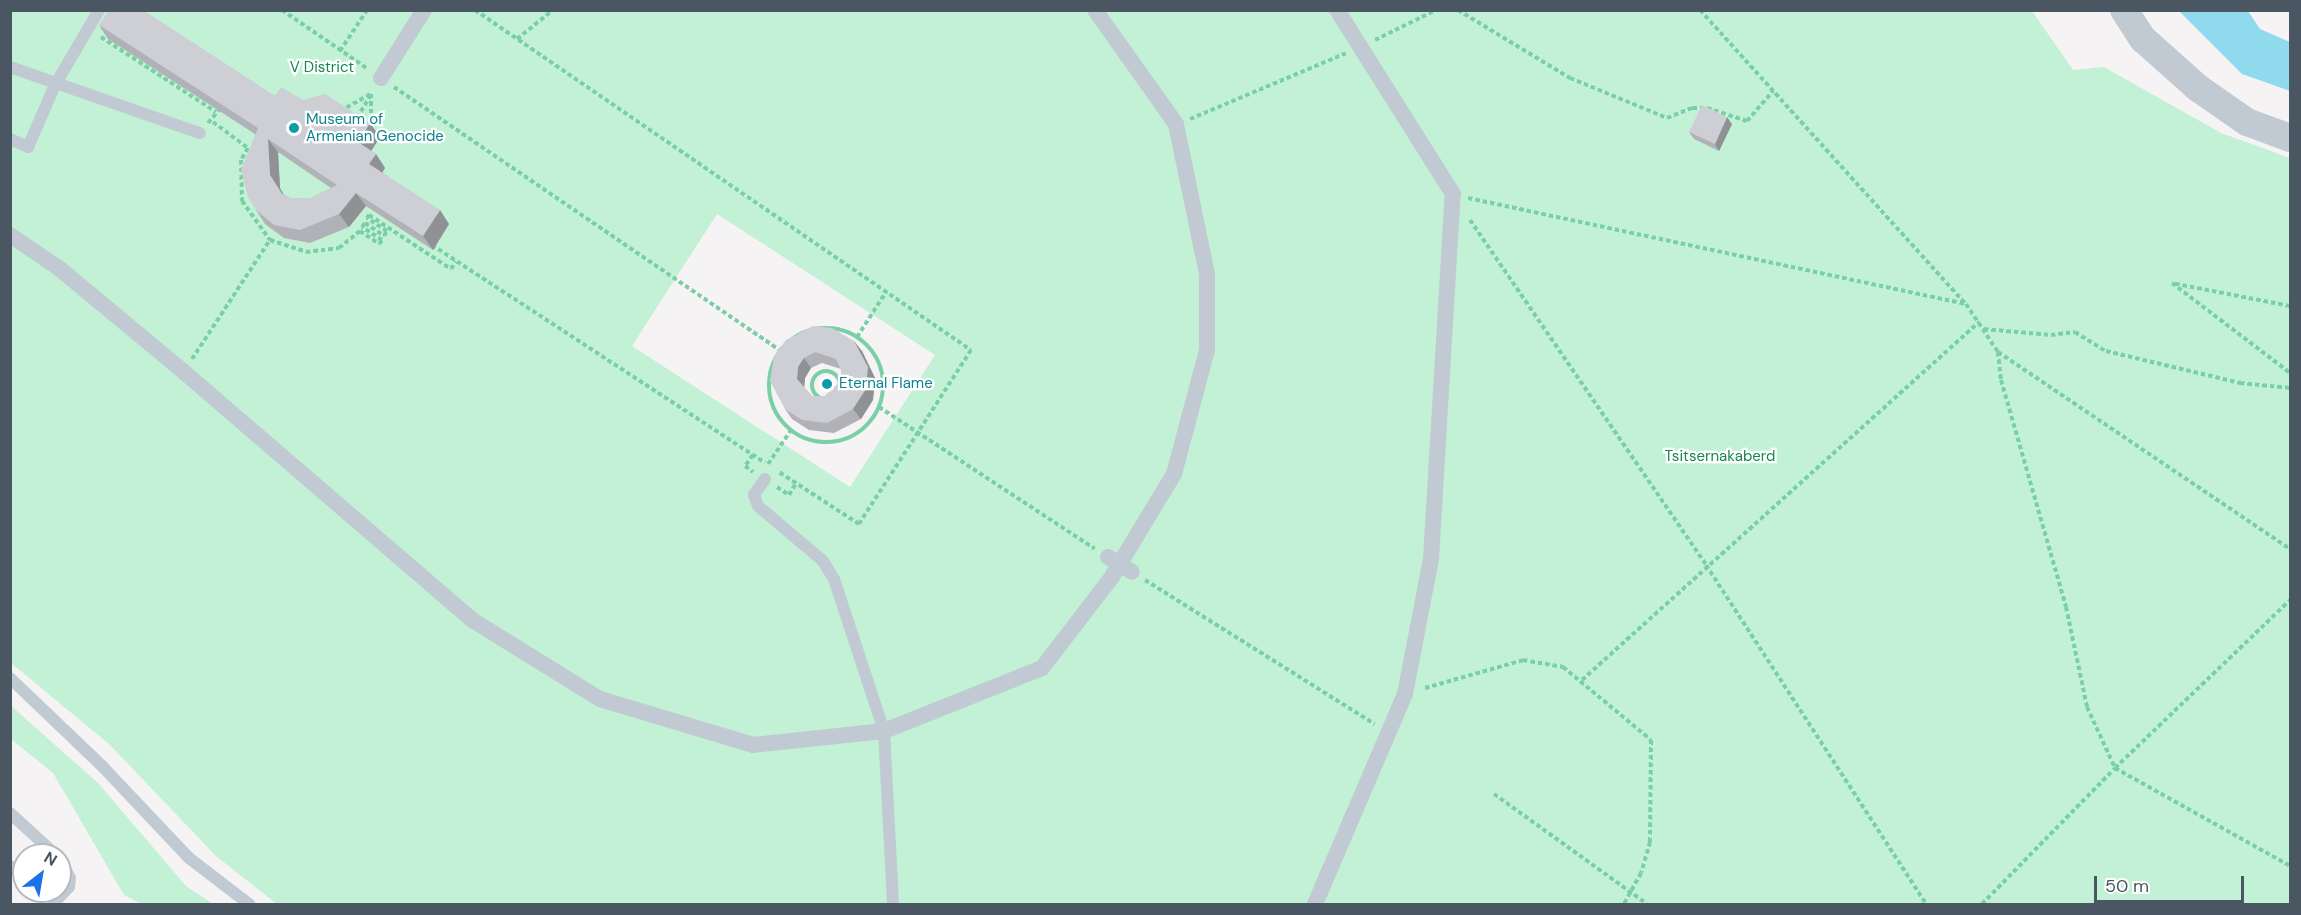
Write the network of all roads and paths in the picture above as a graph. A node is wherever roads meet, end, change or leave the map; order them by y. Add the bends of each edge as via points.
1 (367, 10) edge
2 (424, 10) edge
3 (475, 10) edge
4 (553, 10) edge
5 (1095, 10) edge
6 (1337, 10) edge
7 (1436, 10) edge
8 (1458, 10) edge
9 (1700, 10) edge
10 (2124, 10) edge
11 (97, 11) edge
12 (284, 11) edge
13 (104, 28) edge
14 (517, 39) junction
15 (1361, 47) junction
16 (340, 51) junction
17 (10, 68) edge
18 (381, 78) junction
19 (55, 85) junction
20 (1773, 91) junction
21 (371, 94) junction
22 (219, 110) edge
23 (210, 120) dead end
24 (356, 122) edge
25 (1176, 124) junction
26 (200, 133) dead end
27 (2290, 138) edge
28 (10, 139) edge
29 (280, 146) junction
30 (290, 152) edge
31 (348, 190) edge
32 (1453, 194) junction
33 (357, 196) junction
34 (367, 202) edge
35 (10, 235) edge
36 (270, 240) junction
37 (425, 240) edge
38 (456, 261) junction
39 (886, 292) junction
40 (1966, 304) junction
41 (2290, 306) edge
42 (1979, 322) junction
43 (815, 327) junction
44 (845, 329) junction
45 (1984, 329) junction
46 (817, 337) edge
47 (857, 337) junction
48 (842, 339) edge
49 (788, 340) junction
50 (870, 346) junction
51 (795, 348) edge
52 (780, 350) junction
53 (1998, 351) junction
54 (863, 352) edge
55 (821, 362) edge
56 (833, 363) edge
57 (770, 365) junction
58 (809, 365) edge
59 (781, 369) edge
60 (844, 369) edge
61 (823, 370) junction
62 (830, 371) junction
63 (184, 372) junction
64 (883, 373) junction
65 (2290, 373) edge
66 (816, 374) junction
67 (837, 375) junction
68 (874, 375) dead end
69 (801, 376) edge
70 (812, 380) junction
71 (849, 380) edge
72 (840, 382) junction
73 (812, 388) junction
74 (2290, 388) edge
75 (804, 389) edge
76 (840, 389) junction
77 (848, 392) edge
78 (778, 394) edge
79 (815, 394) junction
80 (836, 395) junction
81 (768, 396) junction
82 (821, 399) junction
83 (829, 399) junction
84 (873, 400) dead end
85 (806, 402) edge
86 (842, 402) edge
87 (880, 404) junction
88 (819, 407) edge
89 (831, 407) edge
90 (790, 417) edge
91 (859, 421) dead end
92 (781, 423) junction
93 (866, 428) junction
94 (791, 430) junction
95 (812, 431) edge
96 (918, 432) junction
97 (836, 433) edge
98 (808, 441) junction
99 (838, 442) junction
100 (768, 465) junction
101 (765, 479) joint
102 (796, 483) junction
103 (2290, 549) edge
104 (1120, 564) junction
105 (1706, 565) junction
106 (2290, 600) edge
107 (10, 678) edge
108 (1582, 680) junction
109 (1405, 694) junction
110 (884, 730) junction
111 (1386, 730) junction
112 (2115, 768) junction
113 (1494, 794) dead end
114 (10, 813) edge
115 (43, 843) edge
116 (2290, 866) edge
117 (1630, 893) junction
118 (249, 904) edge
119 (893, 904) edge
120 (1315, 904) edge
121 (1624, 904) edge
122 (1647, 904) edge
123 (1926, 904) edge
124 (1982, 904) edge

1 - 16 path
2 - 18 street
3 - 14 path
4 - 14 path
5 - 25 street
6 - 15 street
7 - 15 path
8 - 20 path via 1570,78 1667,118 1692,108 1707,108 1747,121
9 - 20 path
10 - 27 street via 2143,39 2198,88 2247,122
11 - 19 lane
12 - 16 path
13 - 22 path via 99,36 216,112
14 - 39 path
15 - 25 path
15 - 32 street
16 - 18 path
17 - 19 lane
18 - 21 path
18 - 52 path
19 - 26 lane
19 - 28 lane via 28,147
20 - 40 path
21 - 24 path
21 - 29 path via 340,111 324,133
21 - 33 path via 371,131 356,155
23 - 36 path via 248,148 241,160 242,201
25 - 104 street via 1207,274 1207,350 1174,474
29 - 30 path
29 - 33 path via 267,168 264,185 270,205 284,222 304,229 322,229 345,216
31 - 33 path
32 - 40 path
32 - 105 path
32 - 109 street via 1431,559
33 - 34 path
35 - 63 street via 60,269
36 - 38 path via 306,252 339,248 360,231 379,244 382,240 363,227 365,223 384,236 387,231 367,218 369,215 451,269
36 - 63 path
37 - 38 path
38 - 100 path
39 - 47 path
39 - 96 path via 971,350
40 - 42 path
41 - 65 path via 2172,283
42 - 45 path
42 - 105 path
43 - 44 path
43 - 46 path
43 - 49 path
44 - 47 path
44 - 48 path
45 - 53 path
45 - 74 path via 2051,335 2075,332 2117,354 2240,383
47 - 50 path
49 - 51 path
49 - 52 path
50 - 54 path
50 - 64 path
52 - 57 path
53 - 103 path
53 - 112 path via 2001,380 2066,607 2087,707
55 - 61 path
56 - 62 path
57 - 59 path
57 - 81 path
58 - 66 path
60 - 67 path
61 - 62 path
61 - 66 path
62 - 67 path
63 - 110 street via 474,621 600,699 753,745
64 - 68 path
64 - 87 path
66 - 70 path
67 - 72 path
69 - 70 path
70 - 73 path
71 - 72 path
72 - 76 path
73 - 75 path
73 - 79 path
76 - 77 path
76 - 80 path
78 - 81 path
79 - 82 path
79 - 85 path
80 - 83 path
80 - 86 path
81 - 92 path
82 - 83 path
82 - 88 path
83 - 89 path
84 - 87 path
87 - 93 path
87 - 96 path
90 - 92 path
91 - 93 path
92 - 94 path
93 - 99 path
94 - 98 path
94 - 100 path
95 - 98 path
96 - 102 path via 859,524
96 - 104 path
97 - 99 path
98 - 99 path
100 - 102 path
101 - 102 path via 789,495
101 - 110 lane via 754,495 758,506 823,561 834,579
104 - 110 street via 1042,668
104 - 111 path
105 - 108 path
105 - 123 path
106 - 112 path
107 - 118 lane via 103,767 189,858
108 - 109 path via 1563,667 1523,660
108 - 117 path via 1652,740 1650,842
109 - 111 street
110 - 119 lane
111 - 120 street
112 - 116 path
112 - 124 path
113 - 117 path
114 - 115 lane
117 - 121 path
117 - 122 path

